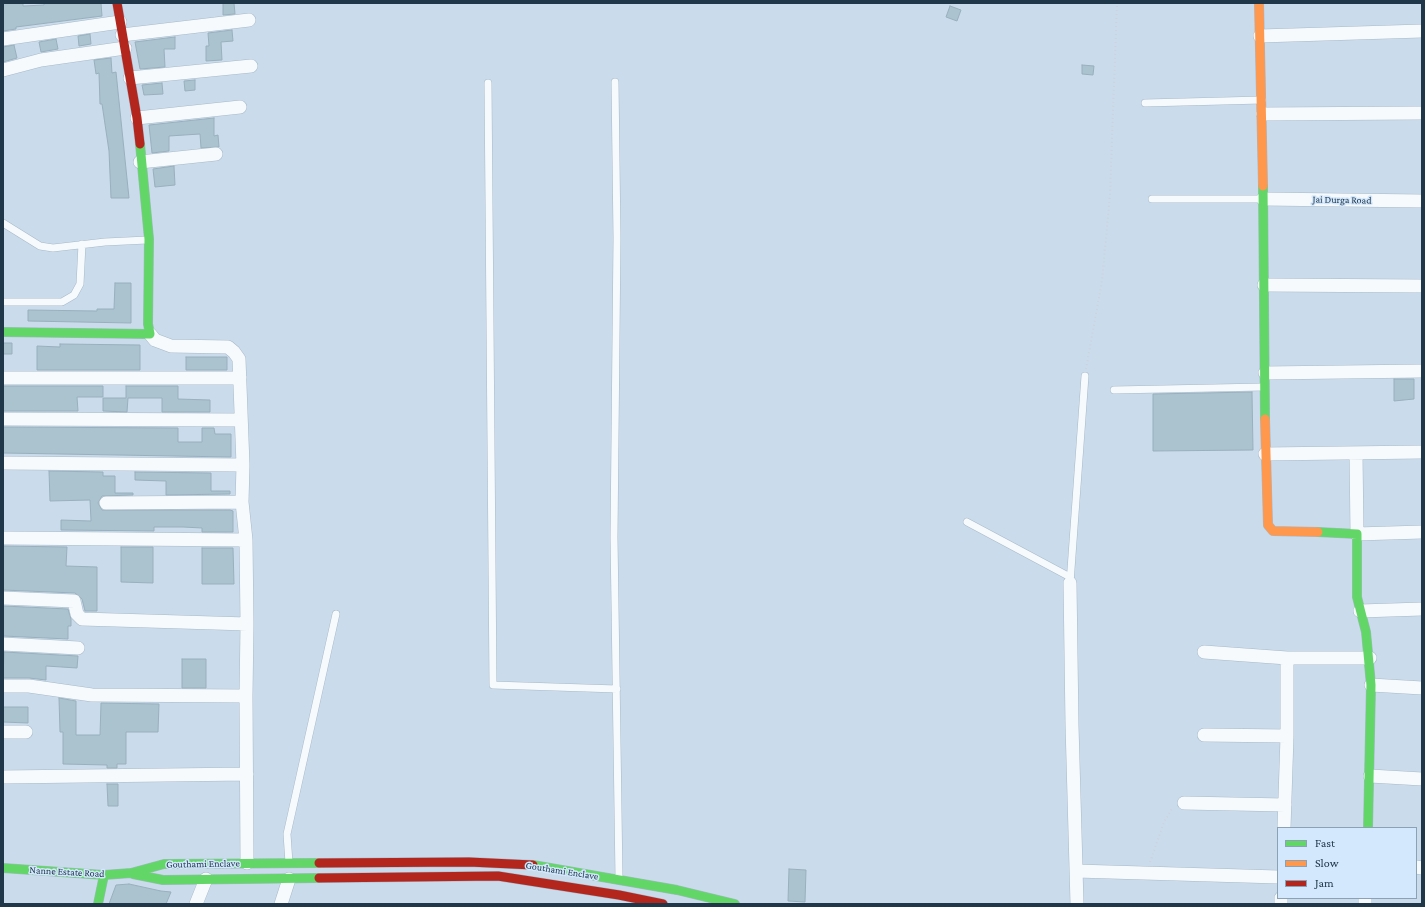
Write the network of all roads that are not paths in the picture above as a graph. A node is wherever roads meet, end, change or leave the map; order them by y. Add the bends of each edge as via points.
1 (117, 3) edge
2 (1259, 3) edge
3 (249, 20) dead end
4 (121, 28) junction
5 (1422, 31) edge
6 (1260, 36) junction
7 (3, 39) edge
8 (124, 48) junction
9 (251, 66) dead end
10 (3, 70) edge
11 (130, 78) junction
12 (615, 82) dead end
13 (488, 83) dead end
14 (1262, 100) junction
15 (1145, 103) dead end
16 (240, 107) dead end
17 (1422, 113) edge
18 (1263, 114) junction
19 (136, 118) junction
20 (216, 154) dead end
21 (140, 162) junction
22 (1152, 199) dead end
23 (1263, 199) junction
24 (1422, 201) edge
25 (3, 223) edge
26 (148, 240) junction
27 (82, 244) junction
28 (1264, 285) junction
29 (1422, 286) edge
30 (3, 302) edge
31 (3, 332) edge
32 (150, 334) junction
33 (1422, 371) edge
34 (1265, 373) junction
35 (1085, 376) road end
36 (3, 378) edge
37 (240, 378) junction
38 (1265, 388) junction
39 (1114, 390) dead end
40 (3, 419) edge
41 (241, 420) junction
42 (1422, 452) edge
43 (1356, 453) junction
44 (1265, 454) junction
45 (3, 463) edge
46 (243, 465) junction
47 (242, 502) junction
48 (106, 503) dead end
49 (967, 522) dead end
50 (1422, 532) edge
51 (1357, 534) junction
52 (3, 538) edge
53 (246, 540) junction
54 (1070, 580) junction
55 (3, 598) edge
56 (1422, 609) edge
57 (1360, 611) junction
58 (336, 614) dead end
59 (247, 624) junction
60 (3, 644) edge
61 (78, 648) dead end
62 (1204, 652) dead end
63 (1287, 658) junction
64 (1370, 658) junction
65 (1371, 685) junction
66 (3, 686) edge
67 (1422, 688) edge
68 (617, 689) junction
69 (246, 696) junction
70 (3, 732) edge
71 (26, 732) dead end
72 (1204, 735) dead end
73 (1287, 736) junction
74 (247, 774) junction
75 (1370, 776) junction
76 (3, 777) edge
77 (1422, 778) edge
78 (1184, 803) road end
79 (1285, 805) junction
80 (1284, 827) edge
81 (1368, 827) edge
82 (289, 863) junction
83 (247, 864) junction
84 (3, 868) edge
85 (1076, 870) junction
86 (131, 873) junction
87 (104, 875) junction
88 (1277, 877) edge
89 (206, 878) junction
90 (289, 878) junction
91 (619, 880) junction
92 (688, 898) edge
93 (98, 904) edge
94 (196, 904) edge
95 (281, 904) edge
96 (663, 904) edge
97 (735, 904) edge
98 (1077, 904) edge

1 - 4 street
2 - 6 street
3 - 4 street
4 - 7 street
4 - 8 street
5 - 6 street
6 - 14 street
8 - 10 street via 41,60
8 - 11 street
9 - 11 street
11 - 19 street
12 - 68 lane via 617,238 614,537
13 - 68 lane via 493,686
14 - 15 lane
14 - 18 street
16 - 19 street
17 - 18 street
18 - 23 street
19 - 21 street
20 - 21 street
21 - 26 street
22 - 23 lane
23 - 24 street, Jai Durga Road
23 - 28 street
25 - 27 lane via 40,246 53,248
26 - 27 lane
26 - 32 street
27 - 30 lane via 80,284 74,295 62,302
28 - 29 street
28 - 34 street
31 - 32 street
32 - 37 street via 155,340 170,346 228,347 239,359
33 - 34 street
34 - 38 street
35 - 54 lane
36 - 37 street
37 - 41 street
38 - 39 lane
38 - 44 street
40 - 41 street
41 - 46 street
42 - 43 street
43 - 44 street
43 - 51 street
44 - 51 street via 1268,524 1273,531
45 - 46 street
46 - 47 street
47 - 48 street
47 - 53 street
49 - 54 lane
50 - 51 street
51 - 57 street via 1357,597
52 - 53 street
53 - 59 street
54 - 85 street
55 - 59 street via 74,601 77,614 82,619
56 - 57 street
57 - 64 street
58 - 82 lane via 287,834
59 - 69 street
60 - 61 street
62 - 63 street
63 - 64 street
63 - 73 street
64 - 65 street
65 - 67 street
65 - 75 street
66 - 69 street via 29,686 92,695
68 - 91 lane
69 - 74 street
70 - 71 street
72 - 73 street
73 - 79 street
74 - 76 street
74 - 83 street
75 - 77 street
75 - 81 street
78 - 79 street
79 - 80 street
82 - 83 street, Gouthami Enclave
82 - 91 street, Gouthami Enclave via 469,862 534,865
83 - 86 street, Gouthami Enclave via 164,864
84 - 87 street, Nanne Estate Road
85 - 88 street
85 - 98 street
86 - 87 street, Nanne Estate Road
86 - 89 street, Gouthami Enclave via 163,880
87 - 93 street
89 - 90 street, Gouthami Enclave
89 - 94 street
90 - 95 street
90 - 96 street, Gouthami Enclave via 498,876
91 - 92 street, Gouthami Enclave
92 - 97 street, Gouthami Enclave

